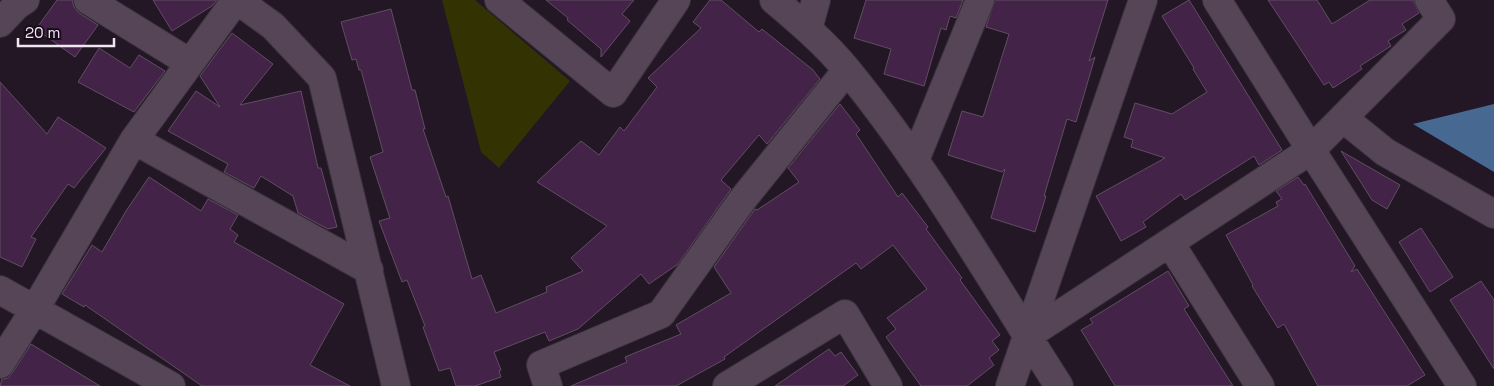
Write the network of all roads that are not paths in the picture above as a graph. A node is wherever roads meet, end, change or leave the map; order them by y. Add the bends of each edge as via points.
1 (88, 0) edge
2 (236, 0) edge
3 (499, 0) edge
4 (676, 0) edge
5 (774, 0) edge
6 (816, 0) edge
7 (980, 0) edge
8 (1143, 0) edge
9 (1217, 0) edge
10 (1430, 0) edge
11 (808, 29) junction
12 (190, 63) junction
13 (847, 70) junction
14 (1343, 118) junction
15 (134, 140) junction
16 (1311, 150) junction
17 (915, 160) junction
18 (1494, 214) edge
19 (1170, 243) junction
20 (369, 270) junction
21 (0, 290) edge
22 (35, 308) junction
23 (1027, 336) junction
24 (0, 364) edge
25 (171, 386) edge
26 (396, 386) edge
27 (548, 386) edge
28 (727, 386) edge
29 (888, 386) edge
30 (1010, 386) edge
31 (1058, 386) edge
32 (1260, 386) edge
33 (1462, 386) edge

1 - 12 street
2 - 12 street
2 - 20 street via 273,26 322,78
3 - 4 street via 614,93
5 - 11 street
6 - 11 street
7 - 17 street
8 - 23 street
9 - 16 street
10 - 14 street via 1441,19
11 - 13 street
12 - 15 street
13 - 17 street
13 - 27 street via 743,199 660,314 541,365
14 - 16 street
14 - 18 street via 1385,152
15 - 20 street
15 - 22 street
16 - 19 street
16 - 33 street
17 - 23 street
19 - 23 street
19 - 32 street
20 - 26 street
21 - 22 street
22 - 24 street
22 - 25 street
23 - 30 street
23 - 31 street
28 - 29 street via 845,314

